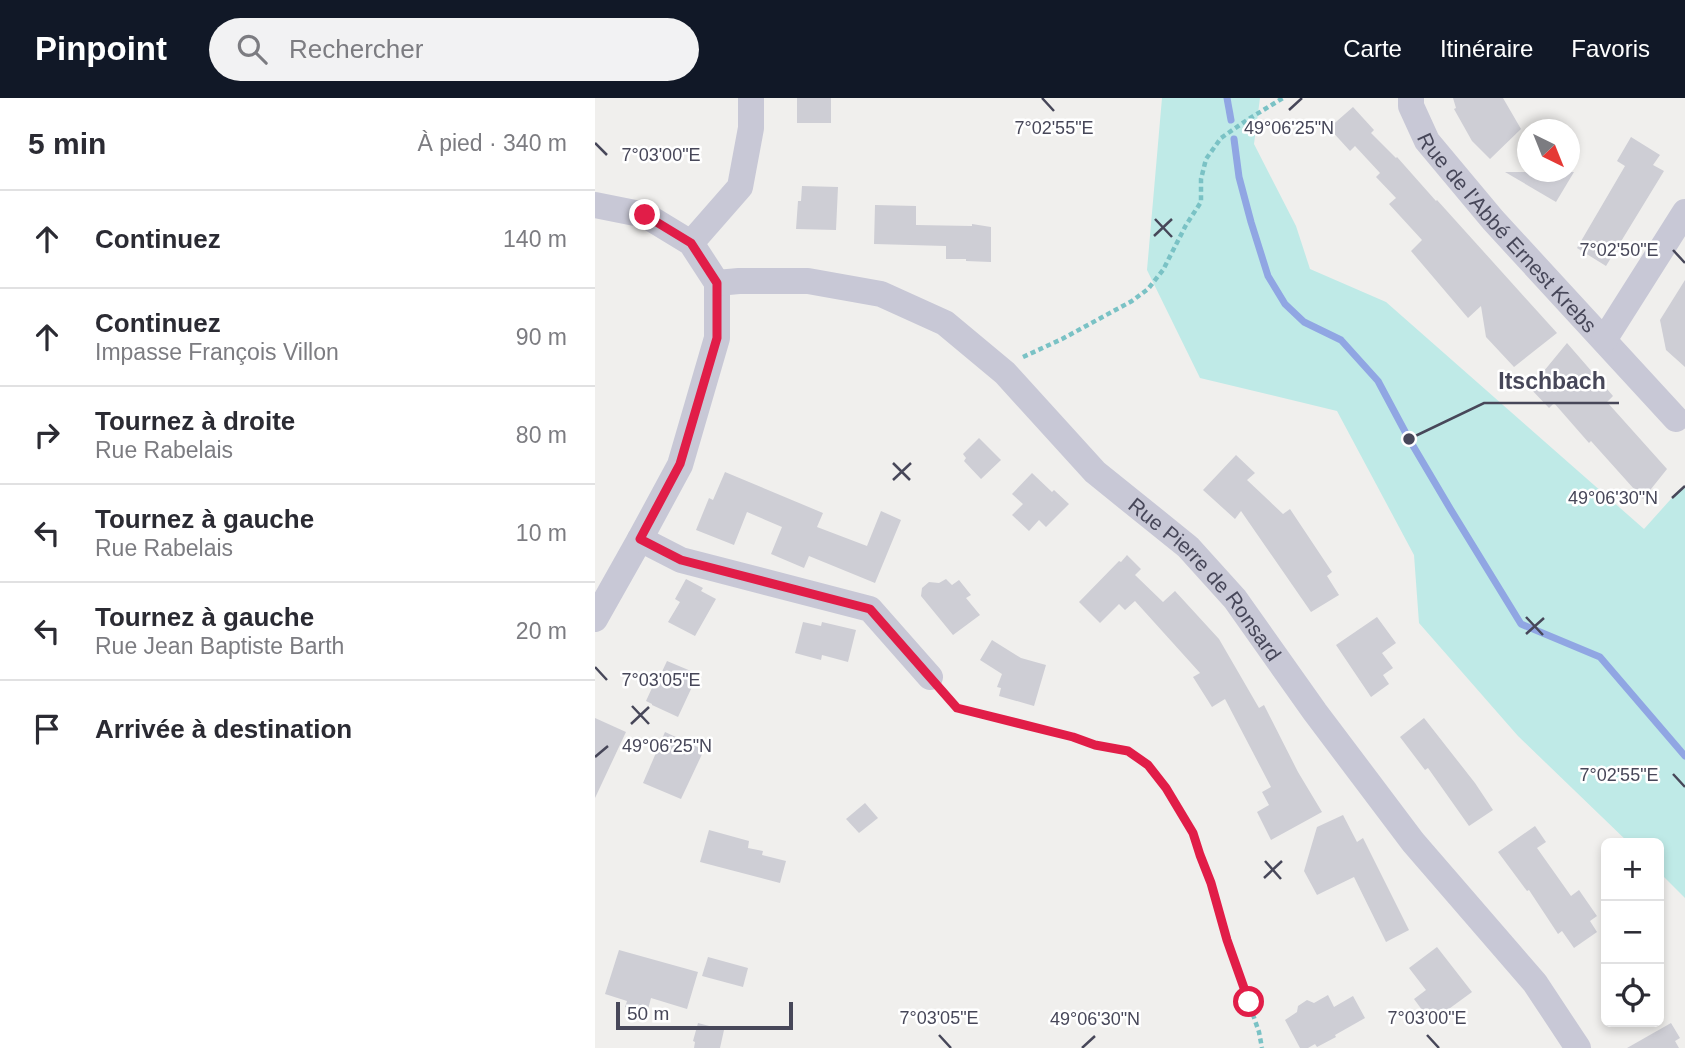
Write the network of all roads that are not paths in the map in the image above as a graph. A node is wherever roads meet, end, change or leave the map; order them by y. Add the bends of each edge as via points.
1 (751, 98) edge
2 (1411, 98) edge
3 (595, 205) edge
4 (1685, 212) edge
5 (691, 243) junction
6 (717, 283) junction
7 (1604, 340) junction
8 (1677, 419) dead end
9 (640, 539) junction
10 (595, 619) edge
11 (930, 677) road end
12 (1578, 1048) edge

1 - 5 street via 751,128 740,187
2 - 7 street, Rue de l'Abbé Ernest Krebs via 1427,141
3 - 5 street via 645,215
4 - 7 street
5 - 6 street
6 - 9 street via 717,338 680,464
6 - 12 street, Rue Pierre de Ronsard via 808,281 881,294 945,323 1000,369 1095,472 1188,547 1234,599 1413,842 1535,983
7 - 8 street, Rue de l'Abbé Ernest Krebs
9 - 10 street
9 - 11 street via 681,560 870,609

